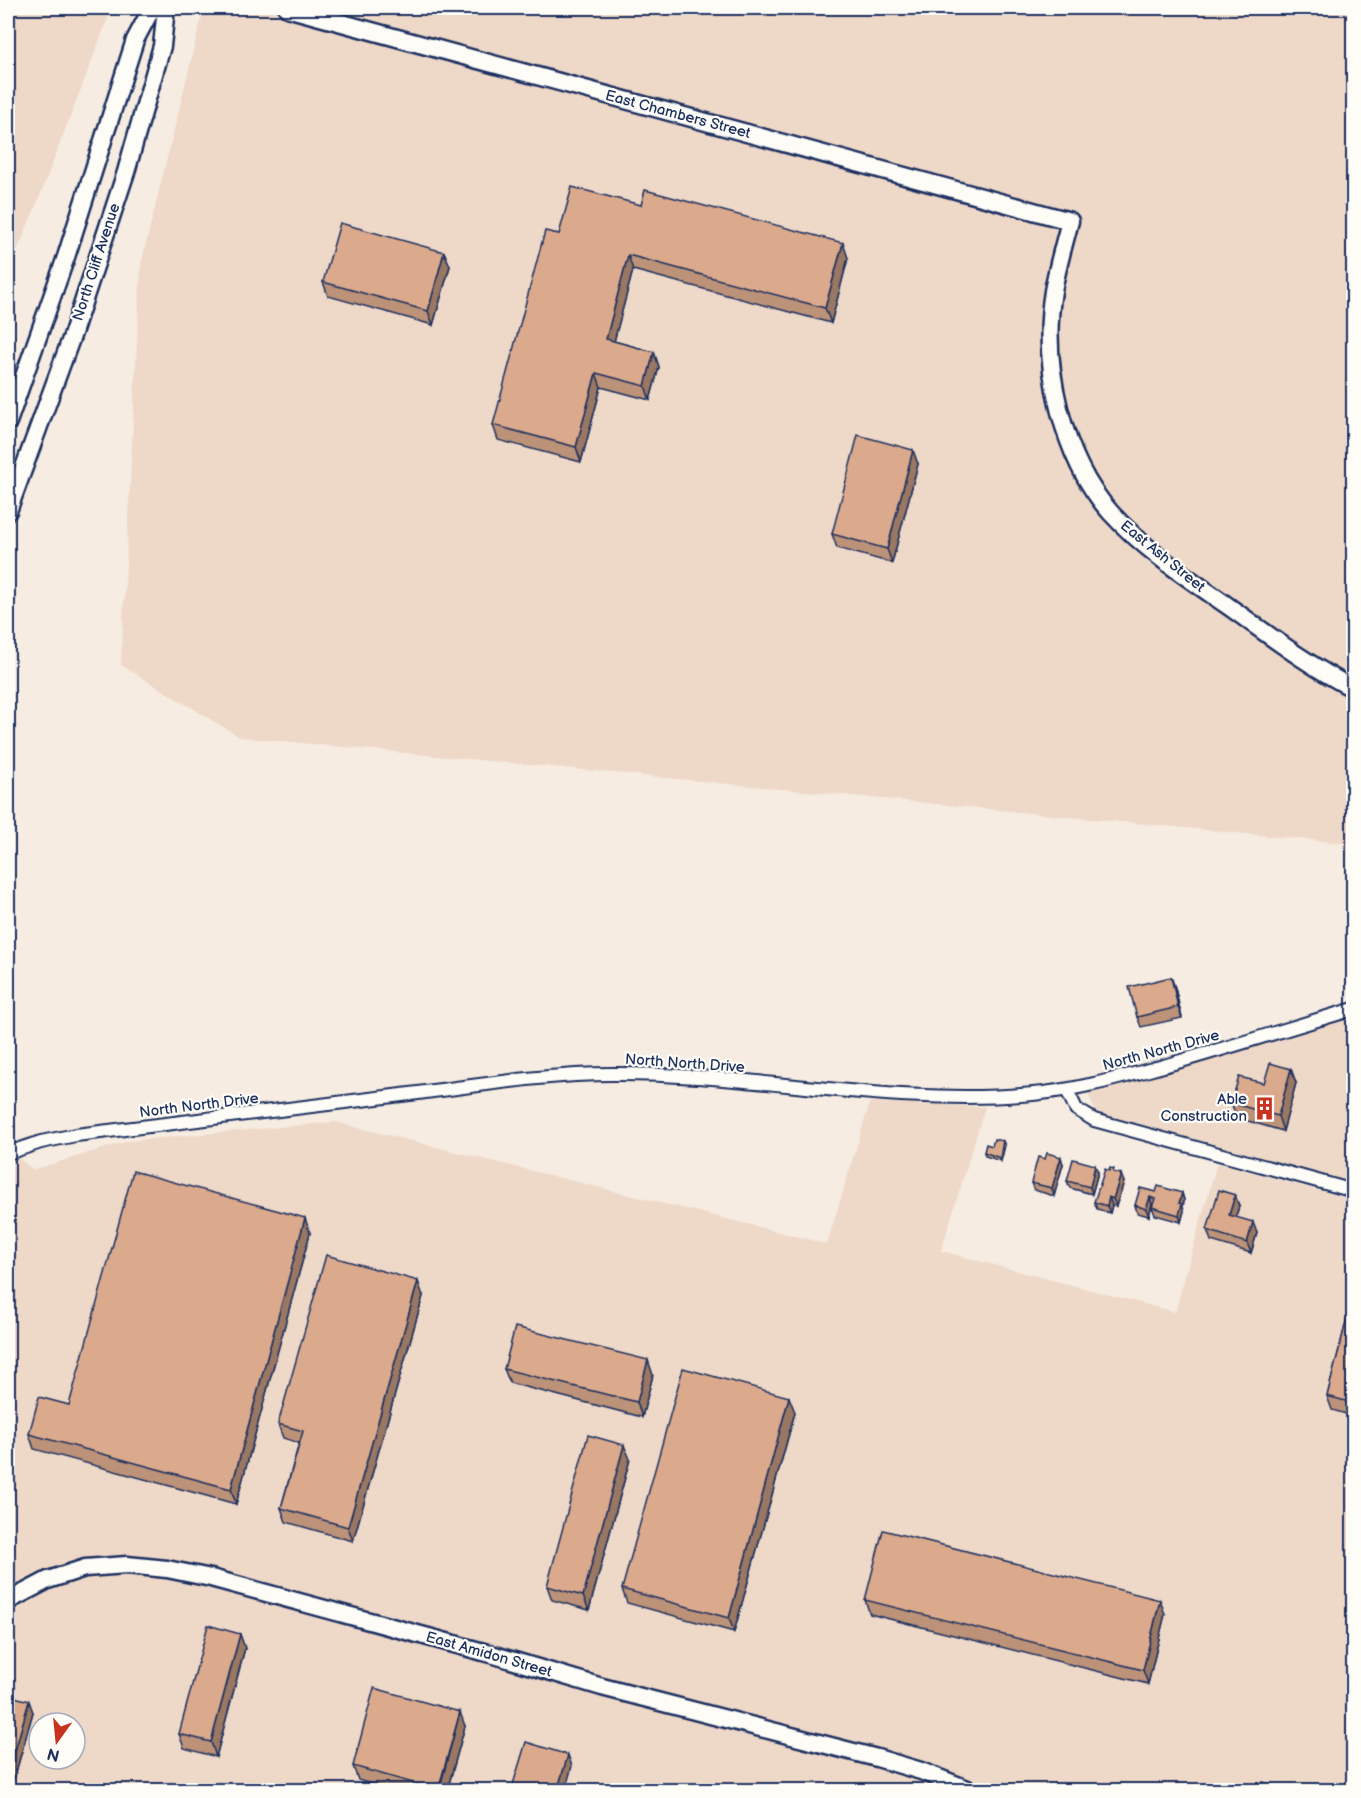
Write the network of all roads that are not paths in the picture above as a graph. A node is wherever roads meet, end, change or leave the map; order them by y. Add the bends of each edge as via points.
1 (152, 8) edge
2 (166, 8) edge
3 (287, 8) edge
4 (1070, 221) joint
5 (8, 422) edge
6 (8, 511) edge
7 (1353, 689) edge
8 (1353, 1009) edge
9 (1067, 1090) junction
10 (8, 1153) edge
11 (1353, 1191) edge
12 (8, 1601) edge
13 (970, 1791) edge

1 - 5 street, North Cliff Avenue via 135,40
2 - 6 street, North Cliff Avenue via 162,46 115,206
3 - 4 street, East Chambers Street
4 - 7 street, East Ash Street via 1053,292 1050,347 1067,433 1092,489 1111,514 1178,572
8 - 9 street, North North Drive via 1193,1058
9 - 10 street, North North Drive via 950,1097 673,1076 569,1075 76,1136
9 - 11 street via 1076,1109 1094,1120
12 - 13 street, East Amidon Street via 48,1580 85,1568 127,1565 189,1573 877,1758

